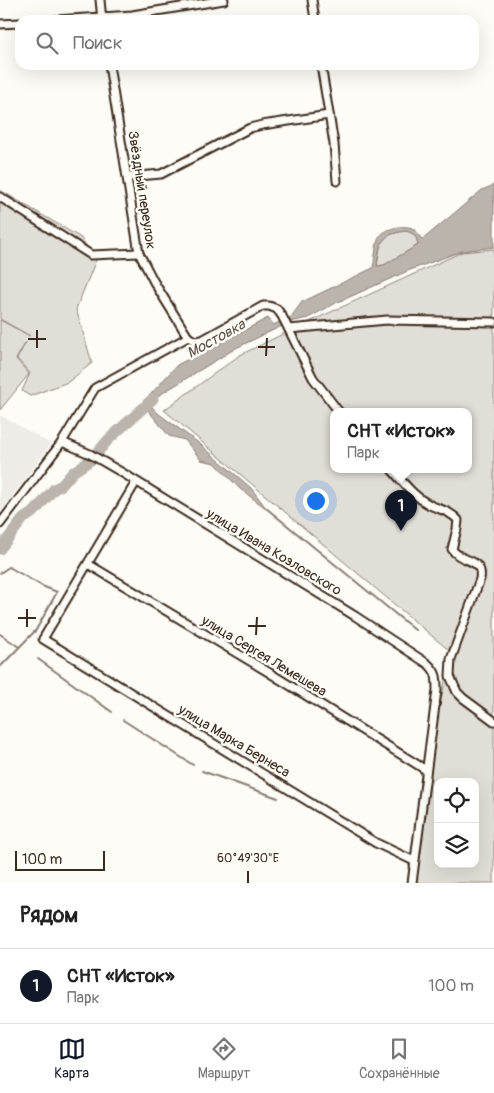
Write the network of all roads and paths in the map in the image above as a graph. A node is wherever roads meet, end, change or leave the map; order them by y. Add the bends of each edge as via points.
1 (100, 0) edge
2 (224, 0) edge
3 (312, 0) edge
4 (102, 15) edge
5 (132, 15) edge
6 (314, 15) edge
7 (15, 23) edge
8 (0, 24) edge
9 (110, 70) edge
10 (322, 70) edge
11 (329, 115) junction
12 (128, 177) junction
13 (337, 181) dead end
14 (0, 197) edge
15 (138, 253) junction
16 (494, 322) edge
17 (288, 327) junction
18 (188, 337) junction
19 (336, 408) edge
20 (62, 442) junction
21 (395, 473) edge
22 (136, 482) junction
23 (0, 524) edge
24 (88, 564) junction
25 (494, 721) edge
26 (426, 770) junction
27 (414, 861) junction
28 (412, 883) edge

1 - 4 street
2 - 5 street
3 - 6 street
7 - 8 street
9 - 12 street, Звёздный переулок
10 - 11 street
11 - 12 street via 250,128 161,174
11 - 13 street
12 - 15 street, Звёздный переулок
14 - 15 street via 91,255
15 - 18 street, Звёздный переулок
16 - 17 street via 387,320
17 - 18 street via 276,309 263,306 202,340
17 - 19 street via 313,378
18 - 20 street via 95,388
20 - 22 street, улица Ивана Козловского via 94,456
20 - 23 street
21 - 25 street via 413,493 430,505 452,513 458,520 452,548 455,554 481,569 451,660 450,676 457,692
22 - 24 street
22 - 26 street, улица Ивана Козловского via 347,611 435,670 437,690
24 - 26 street, улица Сергея Лемешева
24 - 27 street, улица Марка Бернеса via 44,639 376,844
26 - 27 street
27 - 28 street

